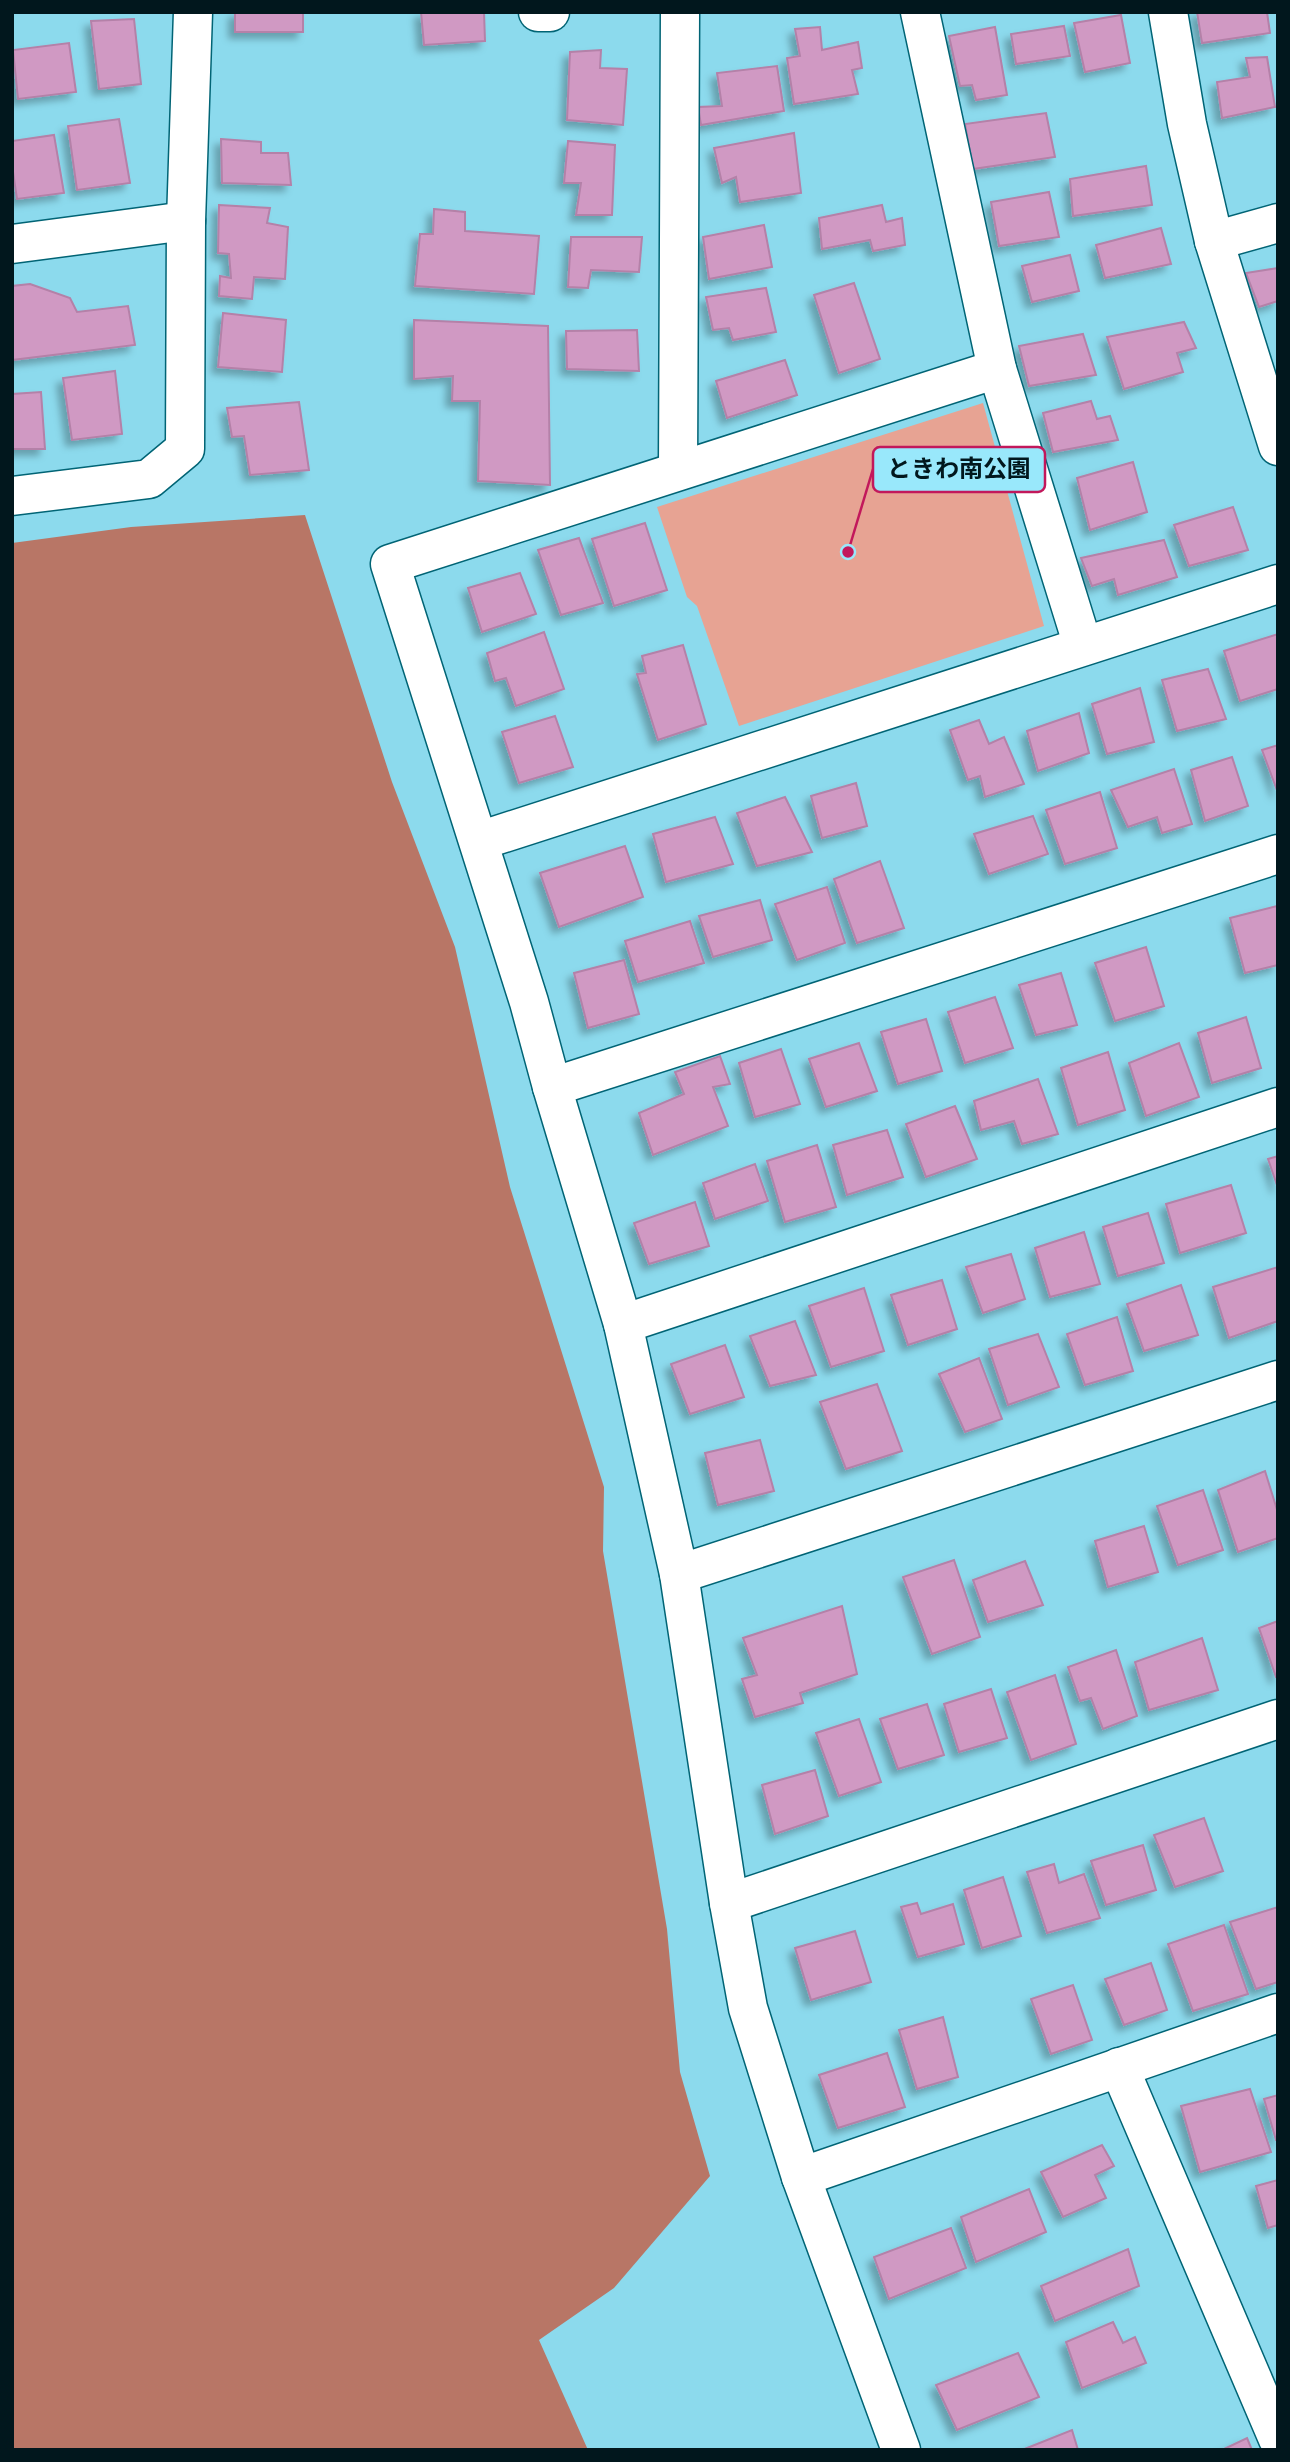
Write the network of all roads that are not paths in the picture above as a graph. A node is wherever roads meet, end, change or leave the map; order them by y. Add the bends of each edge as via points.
1 (193, 12) edge
2 (538, 12) edge
3 (550, 12) edge
4 (680, 12) edge
5 (920, 12) edge
6 (1168, 12) edge
7 (186, 221) junction
8 (1278, 223) edge
9 (1214, 240) junction
10 (12, 244) edge
11 (997, 369) junction
12 (1278, 446) edge
13 (678, 470) junction
14 (12, 496) edge
15 (1278, 584) edge
16 (1083, 646) junction
17 (479, 841) junction
18 (1278, 854) edge
19 (552, 1087) junction
20 (1278, 1107) edge
21 (623, 1324) junction
22 (1278, 1380) edge
23 (679, 1574) junction
24 (1278, 1719) edge
25 (729, 1903) junction
26 (1278, 2013) edge
27 (1119, 2067) junction
28 (801, 2178) junction
29 (1278, 2439) edge
30 (901, 2450) edge

1 - 7 street
2 - 3 street
4 - 13 street
5 - 11 street
6 - 9 street via 1187,124
7 - 10 street
7 - 14 street via 185,449 149,479
8 - 9 street
9 - 12 street
11 - 13 street
11 - 16 street
13 - 17 street via 390,564
15 - 16 street
16 - 17 street
17 - 19 street
18 - 19 street
19 - 21 street
20 - 21 street
21 - 23 street
22 - 23 street
23 - 25 street
24 - 25 street
25 - 28 street via 748,2008
26 - 27 street
27 - 28 street
27 - 29 street
28 - 30 street

